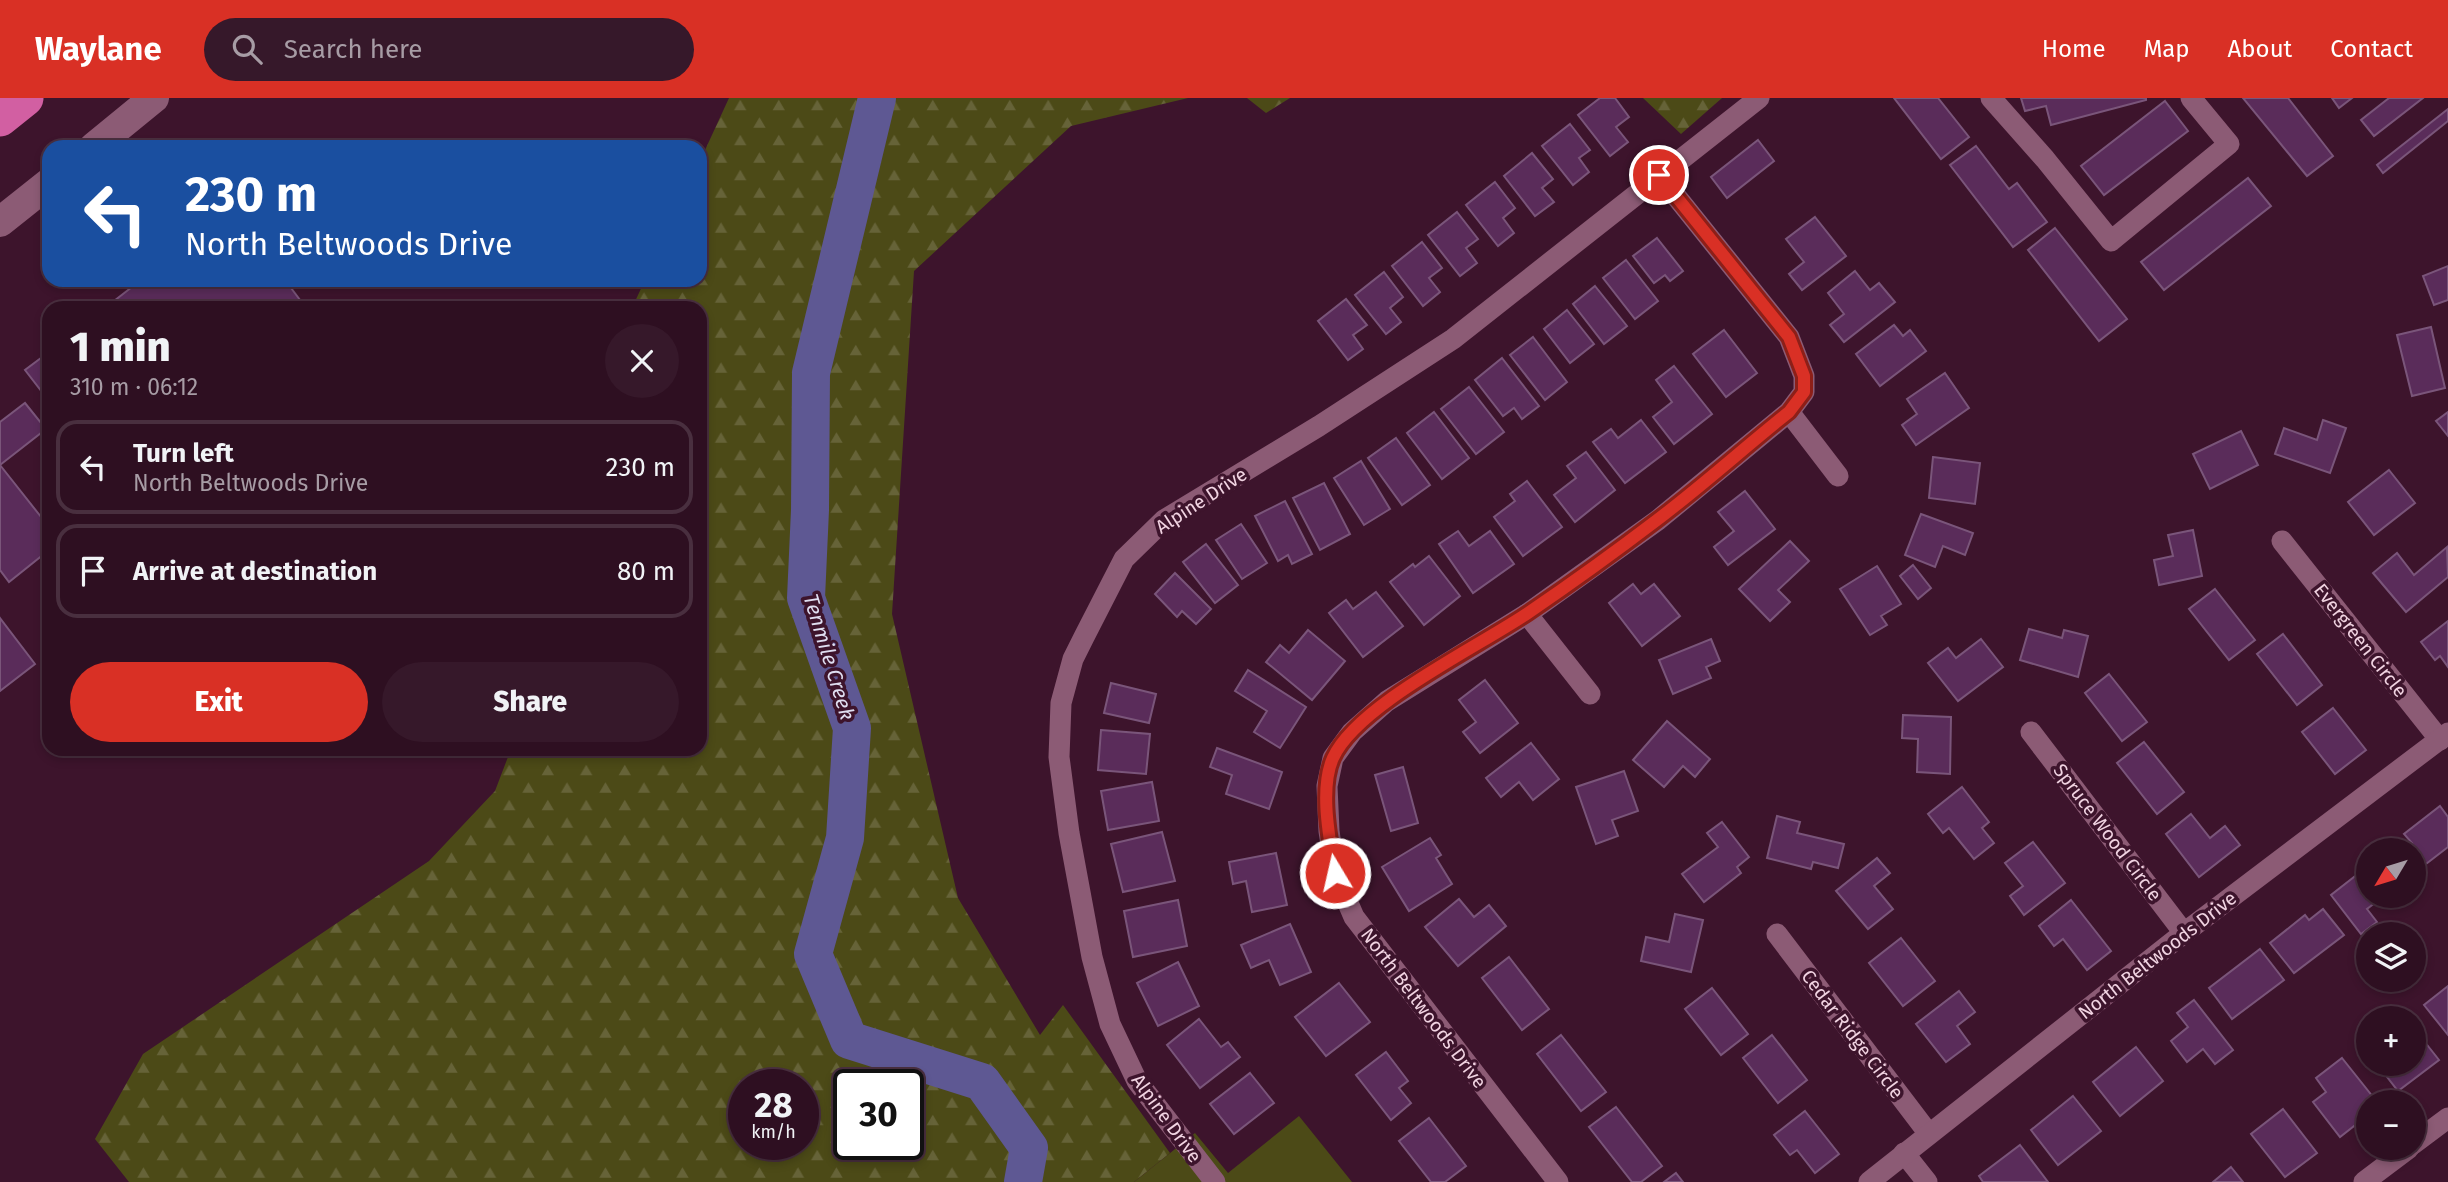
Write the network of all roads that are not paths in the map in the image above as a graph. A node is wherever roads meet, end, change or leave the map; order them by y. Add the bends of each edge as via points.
1 (25, 98) edge
2 (154, 98) edge
3 (1759, 98) edge
4 (1991, 98) edge
5 (2191, 98) edge
6 (0, 118) edge
7 (103, 140) edge
8 (1659, 175) junction
9 (42, 189) edge
10 (0, 222) edge
11 (1789, 412) junction
12 (1838, 475) dead end
13 (2282, 541) dead end
14 (1527, 614) junction
15 (1590, 694) dead end
16 (2031, 732) dead end
17 (2444, 737) edge
18 (2185, 933) junction
19 (1777, 934) dead end
20 (2448, 1118) edge
21 (1929, 1134) junction
22 (2426, 1134) edge
23 (1904, 1153) junction
24 (2393, 1160) edge
25 (1215, 1182) edge
26 (1558, 1182) edge
27 (1869, 1182) edge
28 (1927, 1182) edge
29 (2364, 1182) edge

1 - 6 highway
2 - 7 main road
3 - 8 street, Alpine Drive
4 - 5 street via 2111,241 2229,144
8 - 11 street, North Beltwoods Drive via 1789,337 1804,376 1804,392
8 - 25 street, Alpine Drive via 1453,338 1164,520 1124,559 1073,659 1061,703 1059,757 1092,957 1110,1024 1137,1081
9 - 10 main road
11 - 12 street
11 - 14 street, North Beltwoods Drive via 1658,520
13 - 17 street, Evergreen Circle
14 - 15 street
14 - 26 street, North Beltwoods Drive via 1387,701 1352,732 1333,758 1327,786 1329,831 1335,873 1354,917
16 - 18 street, Spruce Wood Circle
17 - 18 street, North Beltwoods Drive
18 - 21 street, North Beltwoods Drive
19 - 21 street, Cedar Ridge Circle
20 - 22 street
21 - 23 street, North Beltwoods Drive
23 - 27 street, North Beltwoods Drive
23 - 28 street
24 - 29 street

